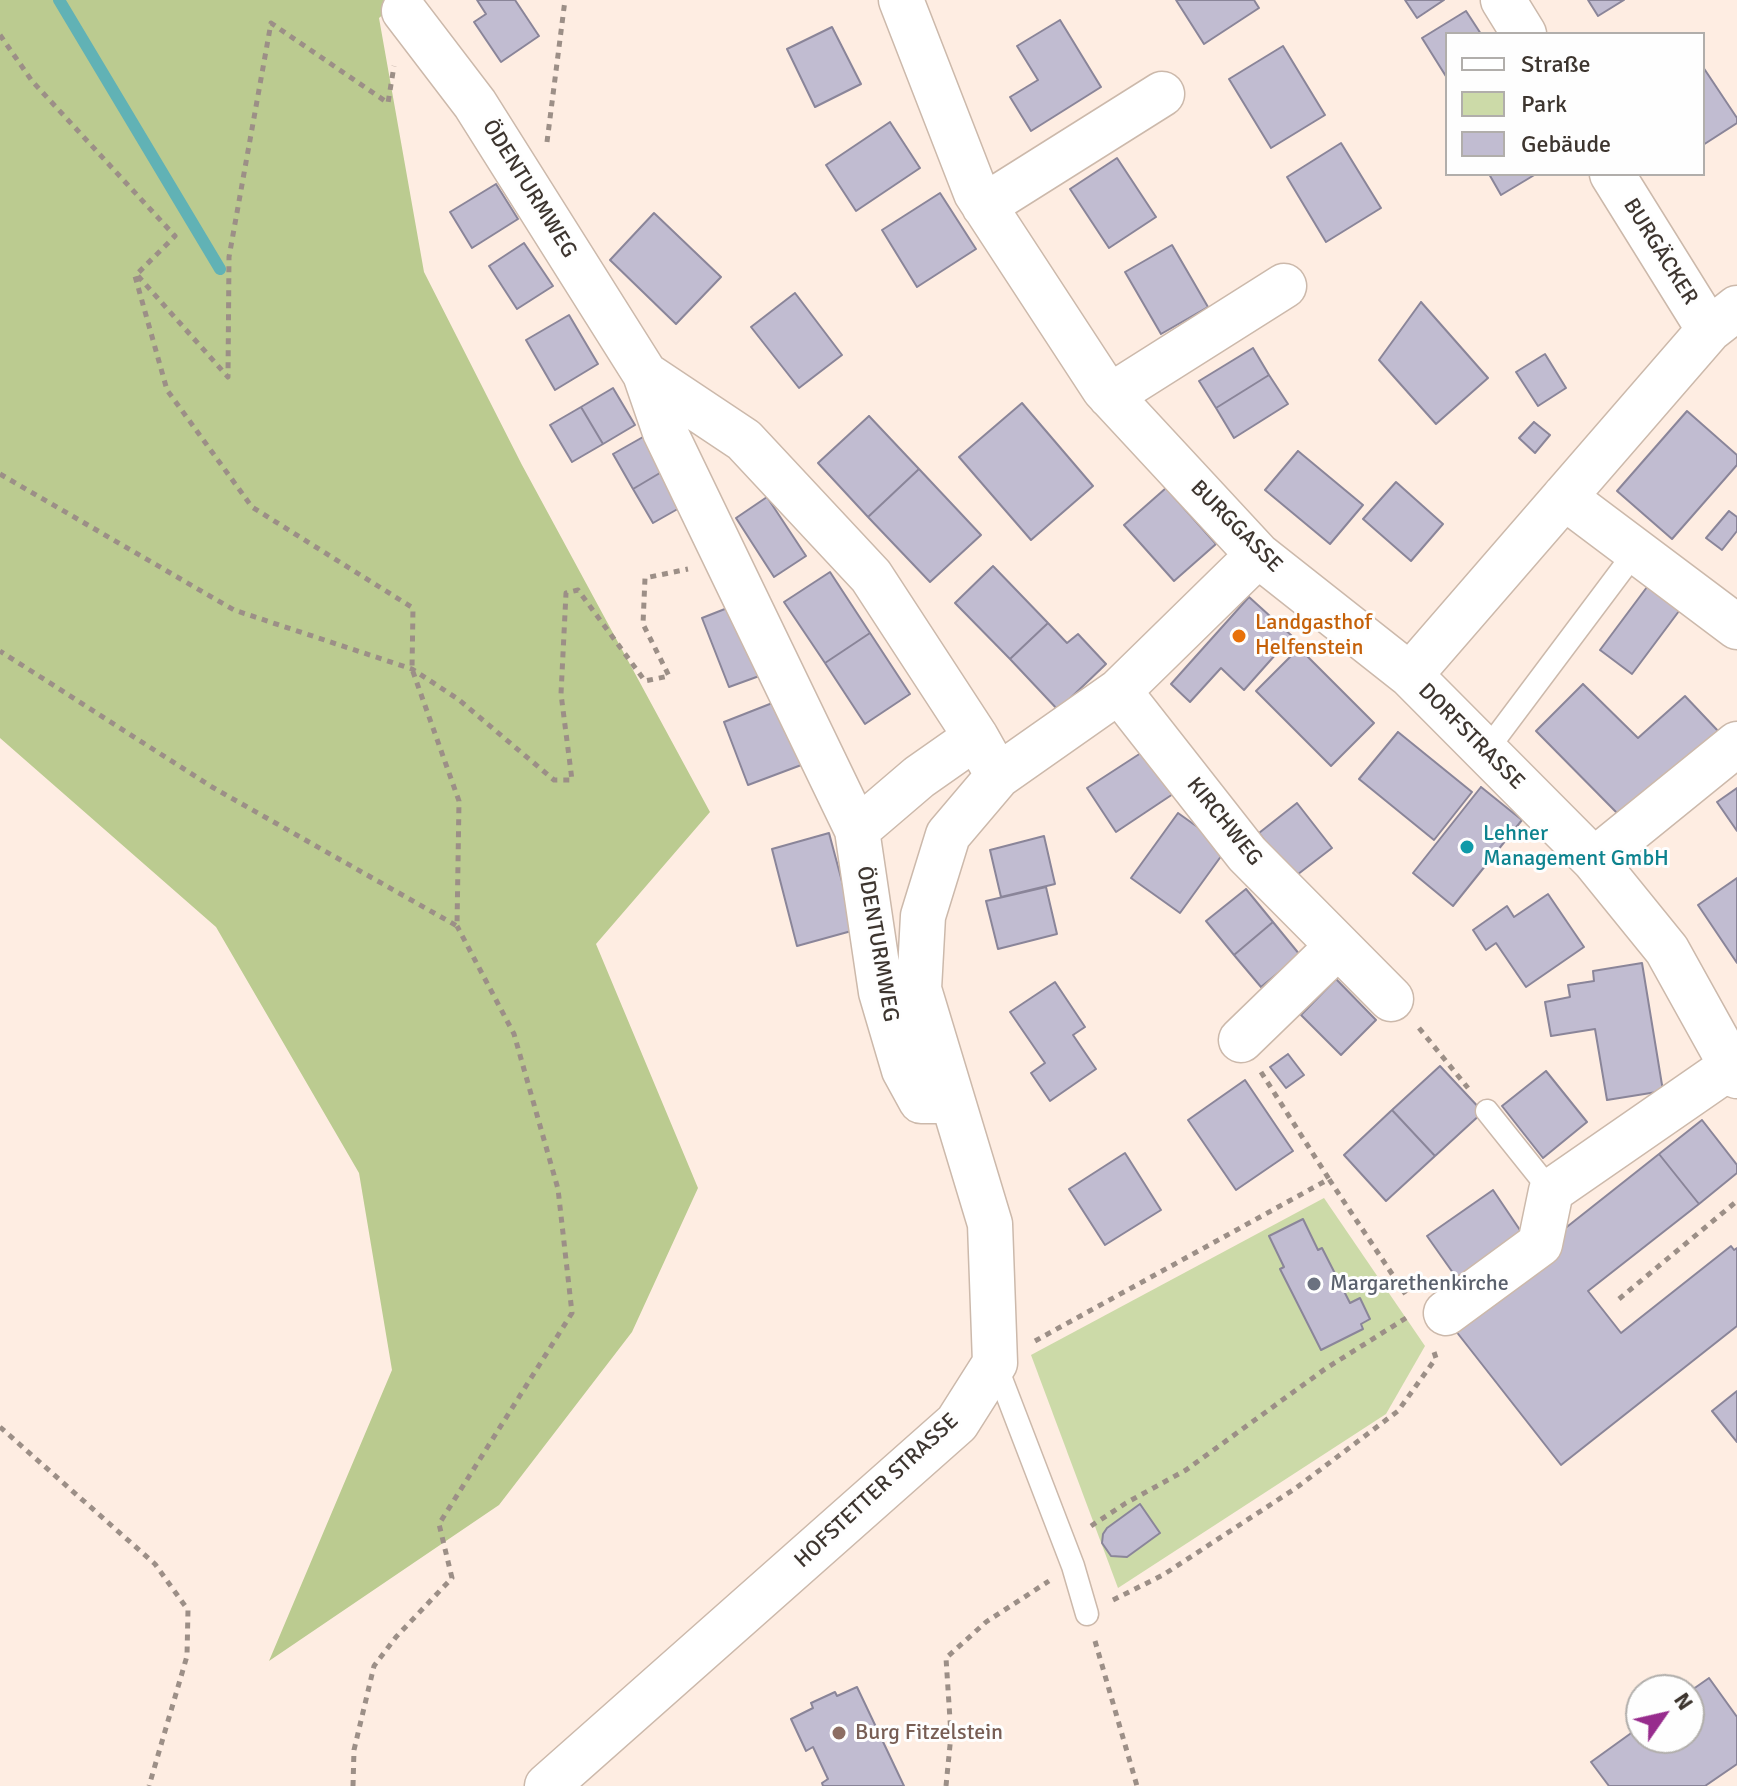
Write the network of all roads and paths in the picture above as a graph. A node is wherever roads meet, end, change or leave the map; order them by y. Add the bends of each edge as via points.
1 (565, 0) edge
2 (901, 0) edge
3 (1503, 0) edge
4 (404, 11) joint
5 (1523, 32) edge
6 (0, 35) edge
7 (1162, 94) dead end
8 (1614, 176) edge
9 (984, 206) junction
10 (539, 207) junction
11 (136, 275) junction
12 (1284, 286) dead end
13 (1723, 319) edge
14 (645, 374) junction
15 (1110, 396) junction
16 (0, 474) edge
17 (1564, 497) junction
18 (720, 549) junction
19 (1636, 551) junction
20 (1258, 555) junction
21 (1737, 627) edge
22 (0, 651) edge
23 (412, 669) junction
24 (1410, 675) junction
25 (1119, 691) junction
26 (976, 737) junction
27 (1737, 744) edge
28 (1486, 751) junction
29 (998, 776) junction
30 (857, 830) junction
31 (1594, 860) junction
32 (457, 926) junction
33 (1338, 946) junction
34 (1391, 999) joint
35 (1241, 1040) joint
36 (1733, 1072) edge
37 (952, 1101) junction
38 (1487, 1111) joint
39 (1329, 1179) junction
40 (1551, 1191) junction
41 (1737, 1201) edge
42 (1619, 1299) dead end
43 (1429, 1316) junction
44 (1011, 1354) junction
45 (0, 1427) edge
46 (1065, 1544) junction
47 (1073, 1566) junction
48 (1087, 1614) junction
49 (149, 1786) edge
50 (353, 1786) edge
51 (547, 1786) edge
52 (946, 1786) edge
53 (1137, 1786) edge

1 - 10 path
2 - 9 street, BURGGASSE
3 - 5 street
4 - 10 street, ÖDENTURMWEG via 475,104
4 - 11 path via 388,103 271,23 229,257 228,377
6 - 11 path via 32,81 175,236
7 - 9 street
8 - 13 street, BURGÄCKER
9 - 15 street, BURGGASSE
10 - 14 street, ÖDENTURMWEG
11 - 23 path via 167,390 252,507 413,608
12 - 15 street
13 - 17 street, DORFSTRASSE
14 - 18 street, ÖDENTURMWEG via 665,432
14 - 26 street, ÖDENTURMWEG via 744,440 871,576
15 - 20 street, BURGGASSE
16 - 23 path via 234,610
17 - 19 street
17 - 24 street, DORFSTRASSE
18 - 23 path via 698,568 645,578 643,624 669,676 645,681 578,590 566,593 561,694 572,780 554,780 458,699
18 - 30 street, ÖDENTURMWEG
19 - 21 street
19 - 28 lane
20 - 24 street, BURGGASSE
20 - 25 street, ÖDENTURMWEG
22 - 32 path via 212,787
23 - 32 path via 459,801
24 - 28 street, DORFSTRASSE
25 - 29 street, ÖDENTURMWEG
25 - 33 street, KIRCHWEG via 1247,854
26 - 29 street, ÖDENTURMWEG
26 - 30 street
27 - 31 street
28 - 31 street, DORFSTRASSE
29 - 37 street, ÖDENTURMWEG via 948,835 923,916 919,989
30 - 37 street, ÖDENTURMWEG via 881,992 904,1070 921,1101
31 - 36 street, DORFSTRASSE via 1667,950
32 - 50 path via 514,1034 558,1189 572,1313 439,1524 452,1578 374,1666 354,1750
33 - 34 street, KIRCHWEG
33 - 35 street
34 - 38 path
35 - 39 path
36 - 40 street
37 - 44 street via 990,1224
38 - 40 lane
39 - 43 path
39 - 44 path
40 - 43 street via 1540,1244
41 - 42 path
43 - 46 path via 1325,1369 1186,1470
43 - 48 path via 1436,1358 1398,1411 1296,1488 1163,1575
44 - 46 lane
44 - 51 street, HOFSTETTER STRASSE via 957,1423
45 - 49 path via 155,1564 188,1610 187,1656
46 - 47 lane
47 - 48 lane
47 - 52 path via 986,1622 946,1658 951,1735
48 - 53 path

